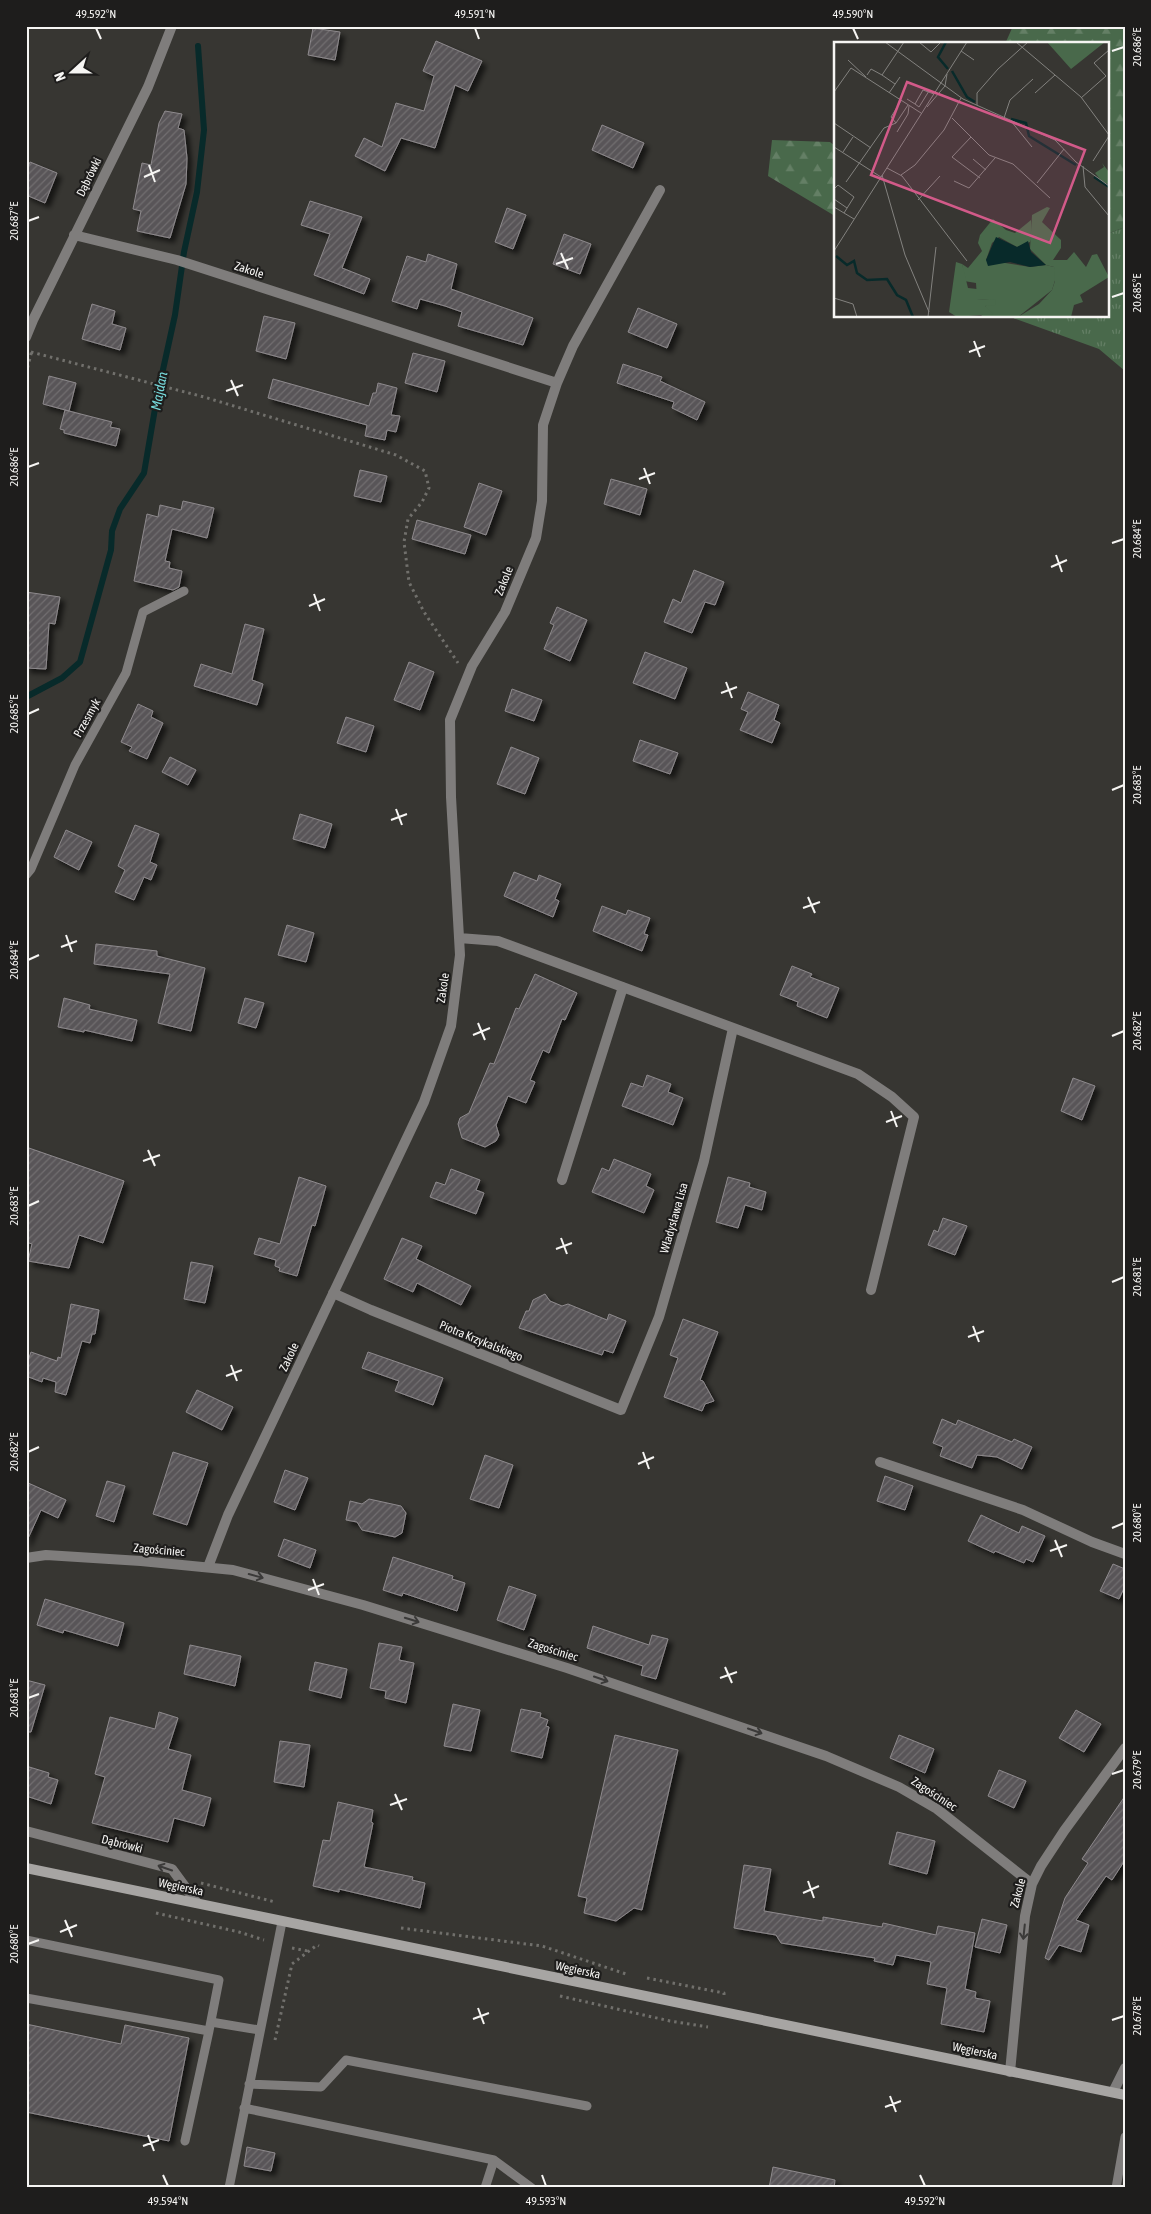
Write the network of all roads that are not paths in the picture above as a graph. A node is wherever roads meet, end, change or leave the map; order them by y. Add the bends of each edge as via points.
1 (172, 26) edge
2 (660, 190) dead end
3 (74, 235) junction
4 (26, 337) edge
5 (557, 383) junction
6 (184, 591) dead end
7 (26, 875) edge
8 (460, 938) junction
9 (623, 987) junction
10 (733, 1028) junction
11 (562, 1180) dead end
12 (871, 1290) dead end
13 (333, 1293) junction
14 (621, 1410) joint
15 (880, 1462) dead end
16 (1125, 1554) edge
17 (26, 1558) edge
18 (208, 1567) junction
19 (1125, 1748) edge
20 (26, 1831) edge
21 (26, 1868) edge
22 (1032, 1884) junction
23 (198, 1903) junction
24 (282, 1922) junction
25 (26, 1940) edge
26 (26, 1998) edge
27 (211, 2022) junction
28 (259, 2030) junction
29 (209, 2031) junction
30 (1125, 2068) edge
31 (1010, 2072) junction
32 (249, 2084) junction
33 (1113, 2092) junction
34 (1125, 2095) edge
35 (587, 2106) dead end
36 (244, 2108) junction
37 (1125, 2137) edge
38 (185, 2142) dead end
39 (494, 2160) junction
40 (229, 2188) edge
41 (485, 2188) edge
42 (532, 2188) edge
43 (1116, 2188) edge

1 - 3 street, Dąbrówki via 148,87
2 - 5 street, Zakole via 581,331
3 - 4 street, Dąbrówki
3 - 5 street, Zakole via 182,261
5 - 8 street, Zakole via 543,425 542,501 536,538 505,612 472,666 450,720 451,797
6 - 7 lane, Przesmyk via 143,612 126,673 76,764
8 - 9 street via 498,941
8 - 13 street, Zakole via 451,1026 424,1102
9 - 10 street
9 - 11 street
10 - 12 street via 858,1074 914,1117
10 - 14 street, Władysława Lisa via 704,1161 659,1317
13 - 14 street, Piotra Krzykalskiego
13 - 18 street, Zakole via 228,1515
15 - 16 street via 1023,1510
17 - 18 street, Zagościniec via 46,1555
18 -> 22 street, Zagościniec via 233,1570 363,1605 567,1668 826,1756 899,1787 937,1810
19 - 22 street, Zakole via 1064,1831
23 -> 20 street, Dąbrówki via 172,1869
21 - 23 main road, Węgierska
22 -> 31 street, Zakole via 1025,1916
23 - 24 main road, Węgierska
24 - 28 lane
24 - 31 main road, Węgierska
25 - 27 lane via 219,1980
26 - 29 lane
27 - 28 lane
27 - 29 lane
28 - 32 lane
29 - 38 lane
30 - 33 street
31 - 33 main road, Węgierska
32 - 35 lane via 321,2087 346,2060
32 - 36 lane
33 - 34 main road, Węgierska
36 - 39 lane
36 - 40 lane
37 - 43 lane
39 - 41 lane
39 - 42 lane

